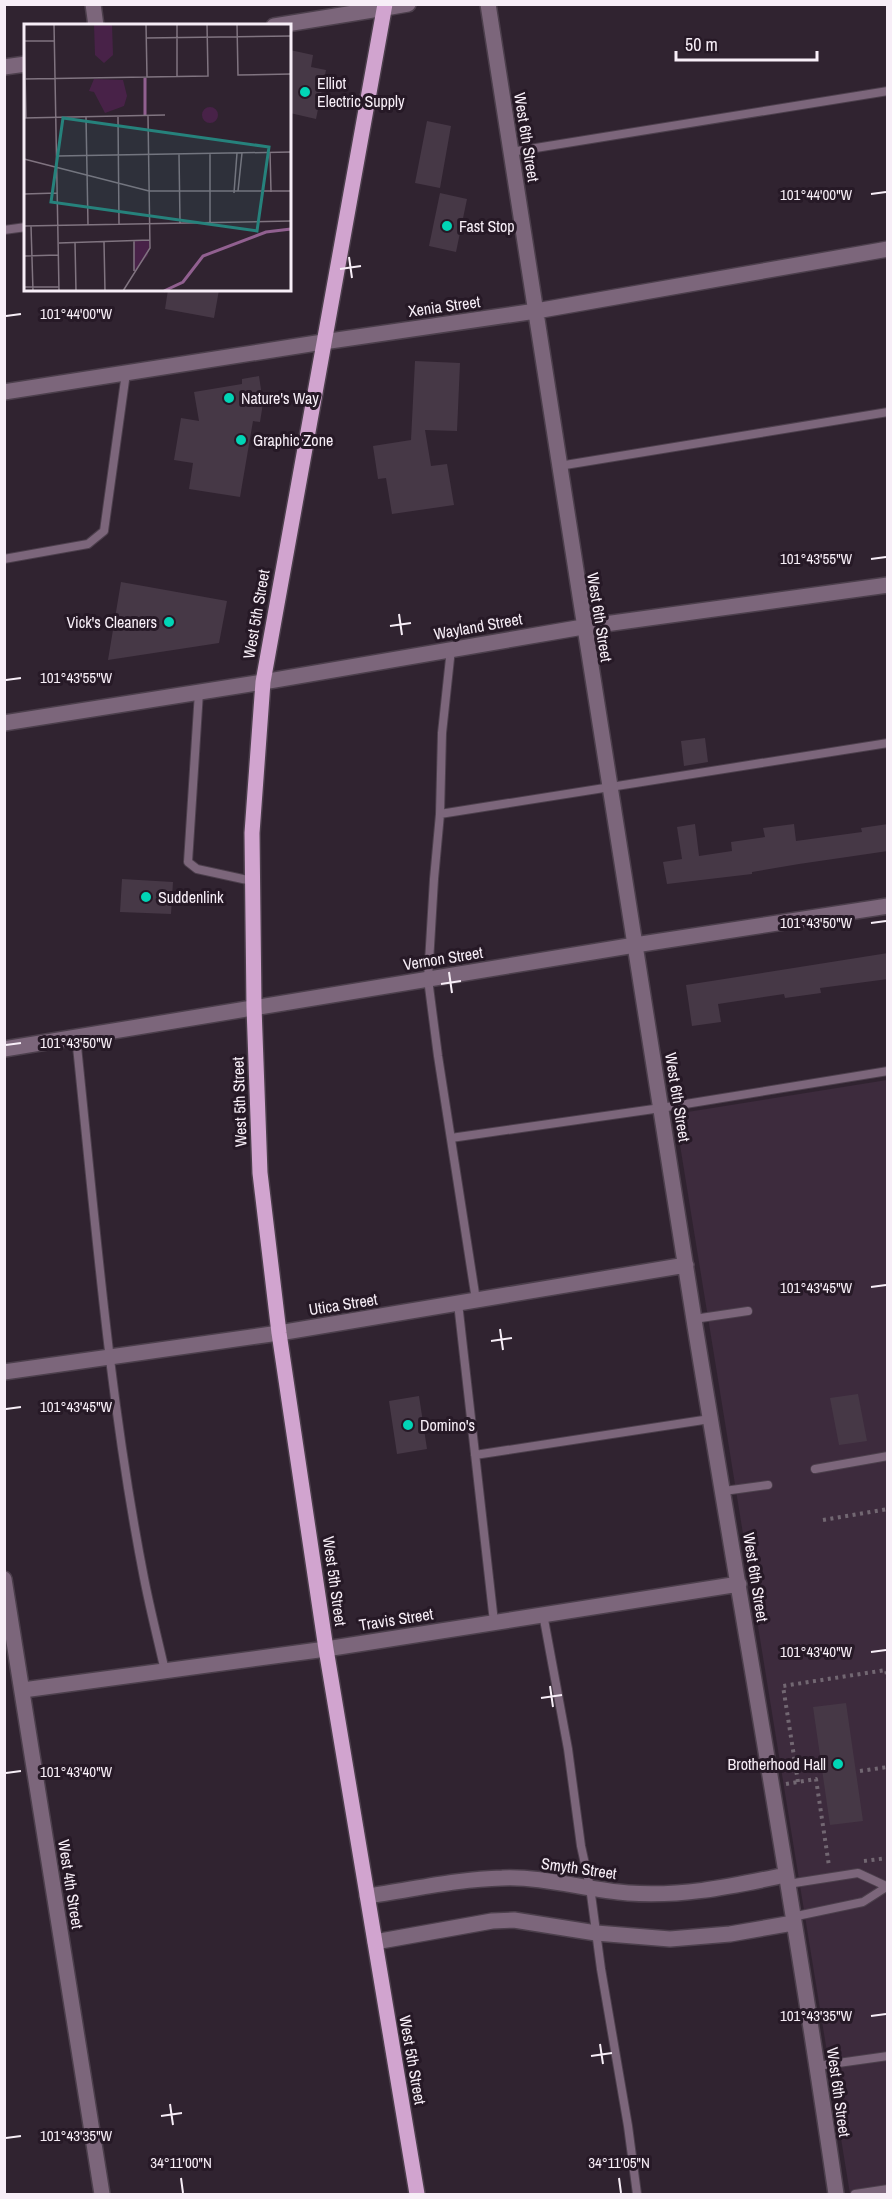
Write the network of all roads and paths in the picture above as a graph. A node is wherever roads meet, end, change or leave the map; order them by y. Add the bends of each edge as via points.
1 (93, 4) edge
2 (408, 4) edge
3 (488, 4) edge
4 (385, 6) edge
5 (96, 24) edge
6 (285, 24) edge
7 (24, 64) edge
8 (4, 67) edge
9 (888, 91) edge
10 (511, 152) junction
11 (24, 227) edge
12 (4, 230) edge
13 (888, 249) edge
14 (536, 311) junction
15 (323, 342) junction
16 (126, 373) junction
17 (4, 392) edge
18 (888, 412) edge
19 (559, 466) junction
20 (4, 559) edge
21 (888, 585) edge
22 (583, 627) junction
23 (451, 649) junction
24 (262, 682) junction
25 (199, 692) junction
26 (4, 723) edge
27 (888, 743) edge
28 (609, 786) junction
29 (440, 814) junction
30 (252, 881) junction
31 (888, 906) edge
32 (635, 945) junction
33 (428, 979) junction
34 (254, 1007) junction
35 (76, 1037) junction
36 (4, 1049) edge
37 (888, 1071) edge
38 (661, 1108) junction
39 (451, 1138) junction
40 (686, 1265) junction
41 (476, 1300) junction
42 (458, 1304) junction
43 (748, 1311) dead end
44 (694, 1319) junction
45 (279, 1333) junction
46 (110, 1356) junction
47 (4, 1372) edge
48 (711, 1419) junction
49 (475, 1455) junction
50 (888, 1456) edge
51 (815, 1469) dead end
52 (768, 1485) dead end
53 (724, 1491) junction
54 (888, 1509) edge
55 (823, 1520) dead end
56 (4, 1579) edge
57 (739, 1584) junction
58 (543, 1614) junction
59 (494, 1622) junction
60 (326, 1649) junction
61 (165, 1671) junction
62 (888, 1680) edge
63 (24, 1690) junction
64 (888, 1767) edge
65 (860, 1771) dead end
66 (798, 1782) junction
67 (772, 1786) junction
68 (830, 1866) dead end
69 (787, 1880) junction
70 (887, 1886) edge
71 (590, 1887) junction
72 (367, 1896) junction
73 (793, 1920) junction
74 (596, 1933) junction
75 (375, 1942) junction
76 (888, 2056) edge
77 (818, 2066) junction
78 (888, 2189) edge
79 (102, 2194) edge
80 (417, 2194) edge
81 (637, 2194) edge
82 (836, 2194) edge
83 (855, 2194) edge

1 - 5 street
2 - 4 street
3 - 10 street, West 6th Street
4 - 6 street
4 - 15 main road, West 5th Street
7 - 8 street
9 - 10 lane
10 - 14 street, West 6th Street
11 - 12 lane
13 - 14 street, Xenia Street
14 - 15 street, Xenia Street
14 - 19 street, West 6th Street
15 - 16 street, Xenia Street
15 - 24 main road, West 5th Street
16 - 17 street, Xenia Street
16 - 20 lane via 104,531 88,544
18 - 19 lane
19 - 22 street, West 6th Street
21 - 22 street, Wayland Street
22 - 23 street, Wayland Street
22 - 28 street, West 6th Street
23 - 24 street, Wayland Street
23 - 29 lane via 442,733
24 - 25 street, Wayland Street
24 - 30 main road, West 5th Street
25 - 26 street, Wayland Street
25 - 30 lane via 188,862 197,869
27 - 28 lane
28 - 29 lane
28 - 32 street, West 6th Street
29 - 33 lane
30 - 34 main road, West 5th Street
31 - 32 street, Vernon Street
32 - 33 street, Vernon Street
32 - 38 street, West 6th Street
33 - 34 street, Vernon Street
33 - 39 lane
34 - 35 street, Vernon Street
34 - 45 main road, West 5th Street via 260,1173
35 - 36 street, Vernon Street
35 - 46 lane
37 - 38 lane
38 - 39 lane
38 - 40 street, West 6th Street
39 - 41 lane
40 - 41 street, Utica Street
40 - 44 street, West 6th Street
41 - 42 street, Utica Street
42 - 45 street, Utica Street
42 - 49 lane
43 - 44 lane
44 - 48 street, West 6th Street
45 - 46 street, Utica Street
45 - 60 main road, West 5th Street
46 - 47 street, Utica Street
46 - 61 lane via 144,1579
48 - 49 lane
48 - 53 street, West 6th Street
49 - 59 lane
50 - 51 lane
52 - 53 lane
53 - 57 street, West 6th Street
54 - 55 path
56 - 63 street, West 4th Street
57 - 58 street, Travis Street
57 - 67 street, West 6th Street
58 - 59 street, Travis Street
58 - 71 lane
59 - 60 street, Travis Street
60 - 61 street, Travis Street
60 - 72 main road, West 5th Street
61 - 63 street, Travis Street
62 - 66 path via 886,1670 783,1686
63 - 79 street, West 4th Street
64 - 65 path
66 - 67 path
66 - 68 path via 816,1779
67 - 69 street, West 6th Street
69 - 70 lane via 858,1873
69 - 71 street, Smyth Street via 689,1893 626,1893
69 - 73 street, West 6th Street
70 - 73 lane via 863,1902
71 - 72 street, Smyth Street via 501,1878
71 - 74 lane
72 - 75 main road, West 5th Street
73 - 74 street via 730,1934 670,1939
73 - 77 street, West 6th Street
74 - 75 street via 514,1920
74 - 81 lane
75 - 80 main road, West 5th Street
76 - 77 lane
77 - 82 street, West 6th Street
78 - 83 lane

